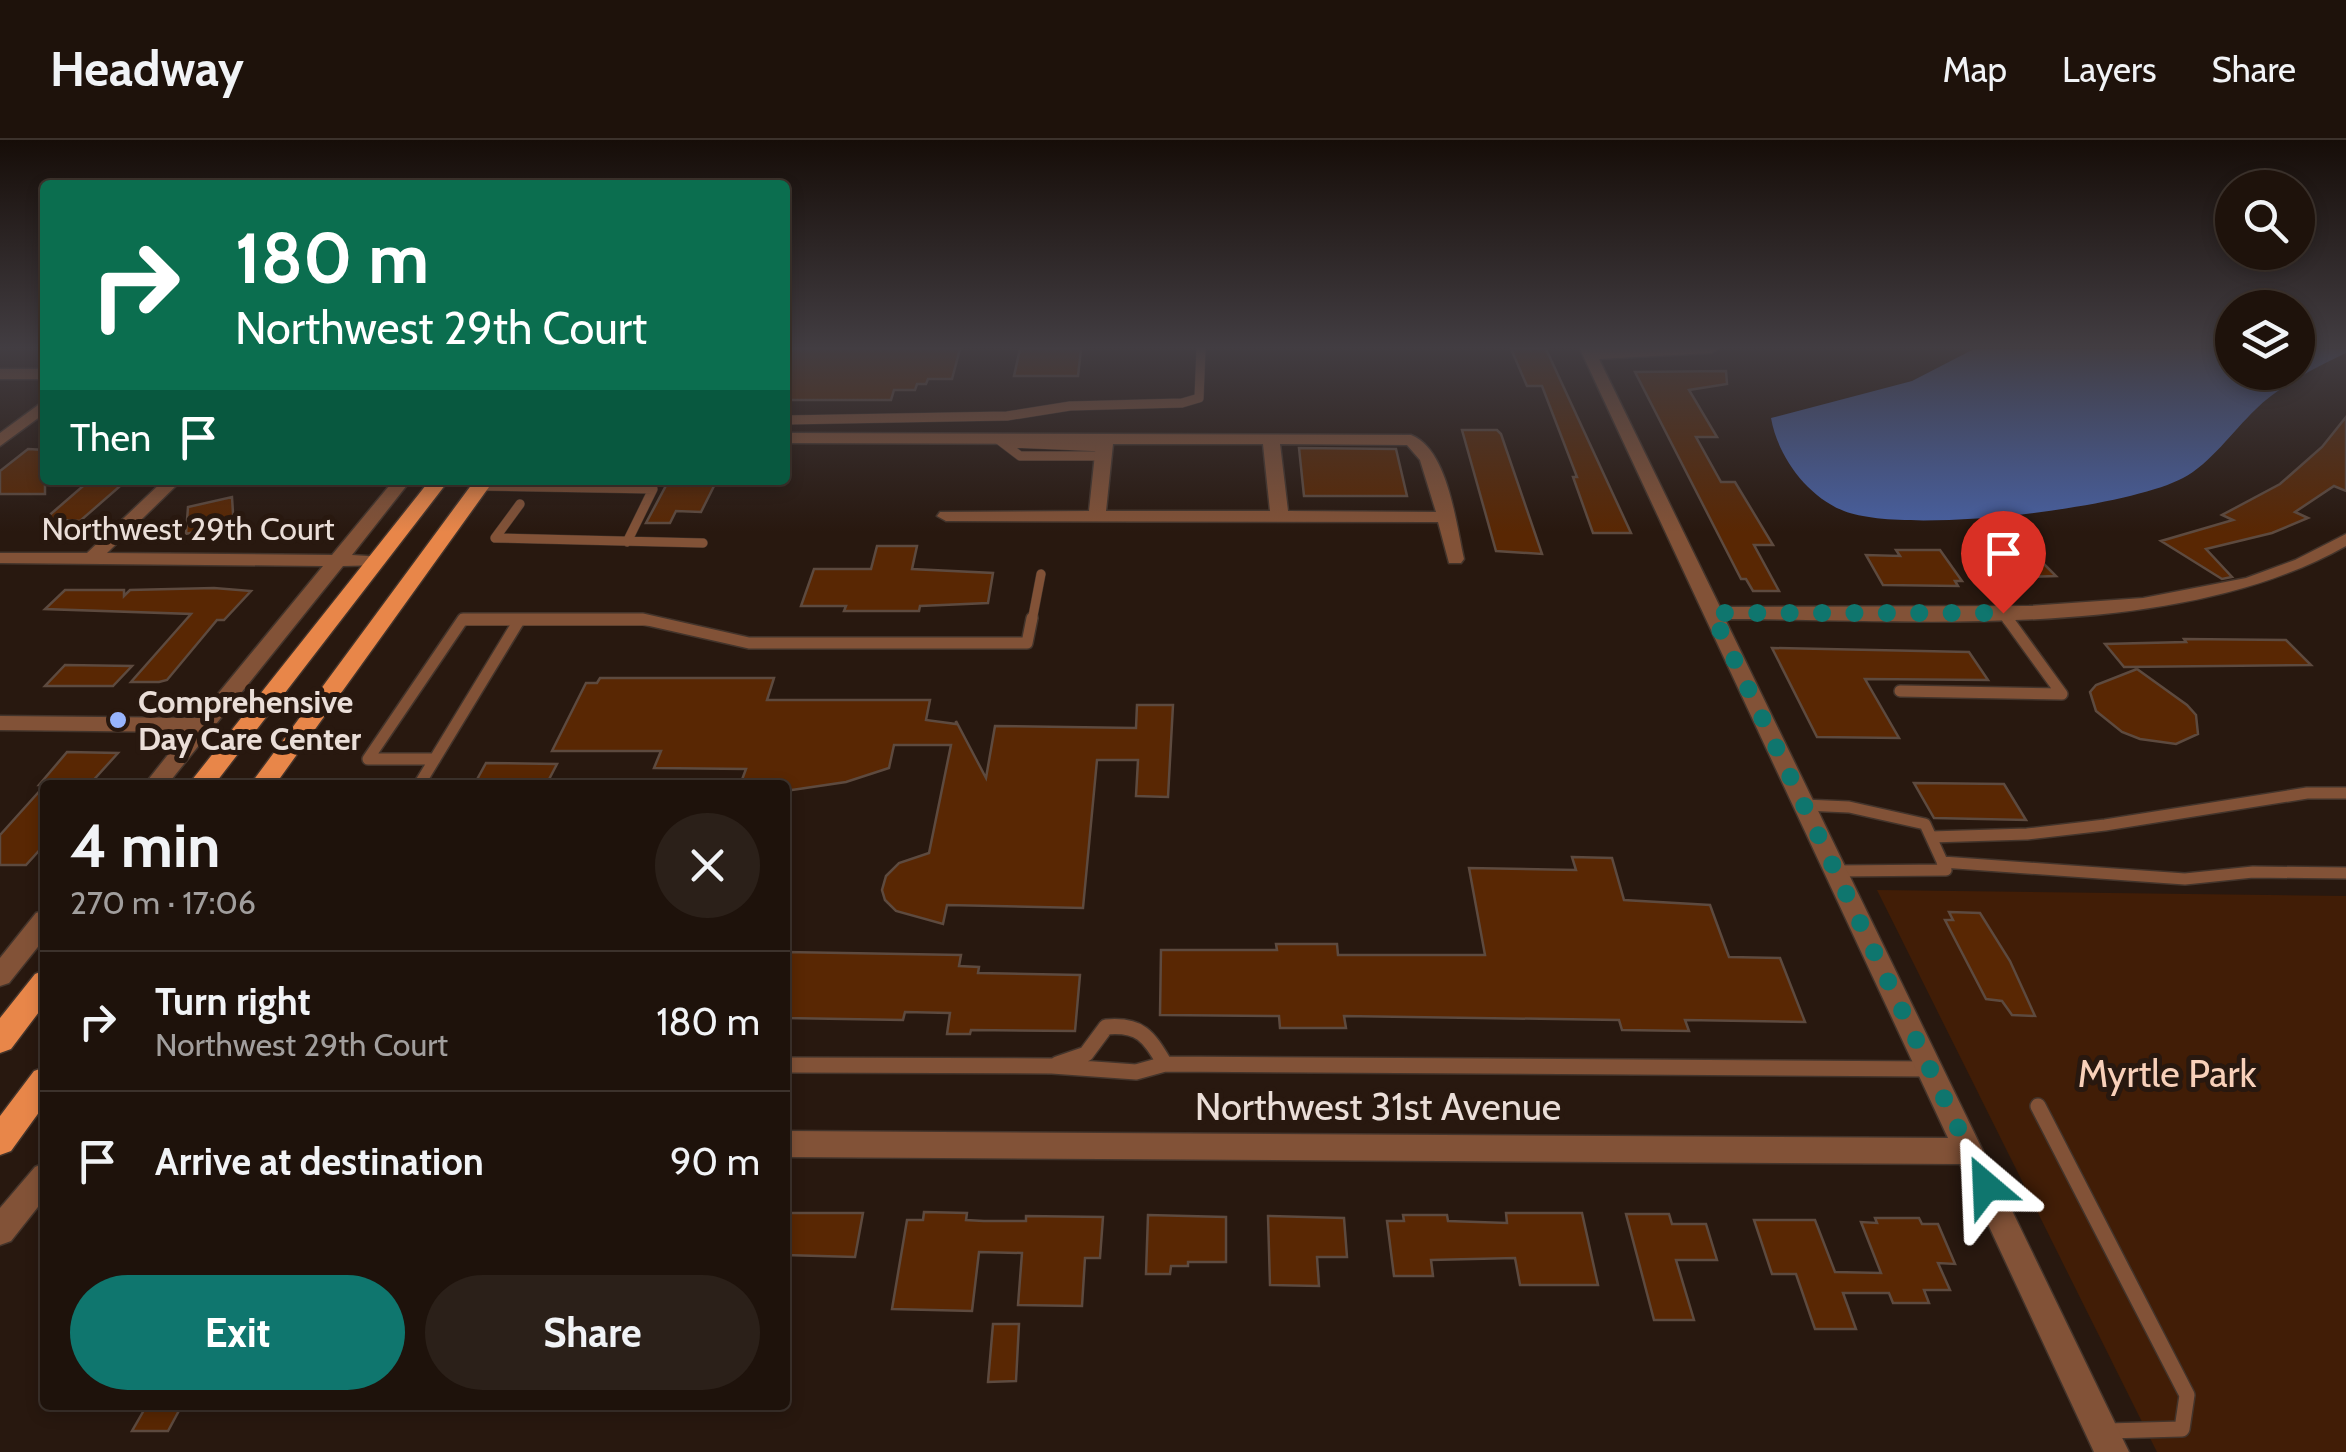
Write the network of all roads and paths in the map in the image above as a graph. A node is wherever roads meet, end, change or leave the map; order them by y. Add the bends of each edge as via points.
1 (38, 410) edge
2 (1043, 410) edge
3 (1616, 410) edge
4 (790, 420) edge
5 (790, 438) edge
6 (1271, 438) junction
7 (0, 441) edge
8 (1104, 447) junction
9 (169, 485) edge
10 (399, 485) edge
11 (436, 485) edge
12 (482, 485) edge
13 (557, 485) edge
14 (520, 504) dead end
15 (946, 516) dead end
16 (1444, 517) junction
17 (1097, 518) junction
18 (1280, 519) junction
19 (2346, 539) edge
20 (627, 542) junction
21 (703, 543) dead end
22 (0, 558) edge
23 (91, 558) junction
24 (337, 559) junction
25 (1455, 560) dead end
26 (376, 561) junction
27 (1041, 574) dead end
28 (394, 606) junction
29 (1712, 613) junction
30 (2003, 613) junction
31 (520, 619) junction
32 (1900, 691) dead end
33 (0, 723) edge
34 (204, 725) junction
35 (434, 759) junction
36 (159, 780) edge
37 (204, 780) edge
38 (266, 780) edge
39 (422, 780) edge
40 (2346, 793) edge
41 (1804, 805) junction
42 (1931, 838) junction
43 (1942, 862) junction
44 (1836, 871) junction
45 (2346, 873) edge
46 (40, 926) edge
47 (0, 976) edge
48 (40, 988) edge
49 (0, 1040) edge
50 (1165, 1064) junction
51 (790, 1065) edge
52 (1052, 1066) junction
53 (1930, 1070) junction
54 (40, 1087) edge
55 (2038, 1106) dead end
56 (0, 1142) edge
57 (790, 1144) edge
58 (1970, 1151) junction
59 (40, 1182) edge
60 (0, 1231) edge
61 (2107, 1442) edge

1 - 7 street
2 - 4 lane
3 - 29 street
5 - 8 street
6 - 8 street
6 - 16 street via 1422,445
6 - 18 street
8 - 17 street
9 - 23 street
10 - 24 street
11 - 26 main road
12 - 28 main road
13 - 20 lane via 653,490
14 - 20 lane via 494,538
15 - 17 street
16 - 18 street
16 - 25 street
17 - 18 street
19 - 30 street via 2267,576 2154,604
20 - 21 lane
22 - 23 street, Northwest 29th Court
23 - 24 street, Northwest 29th Court
24 - 26 street, Northwest 29th Court
24 - 34 street
26 - 28 main road via 396,579
26 - 37 main road
27 - 31 lane via 1026,643 748,643 643,619
28 - 38 main road
29 - 30 street
29 - 41 street
30 - 32 lane via 2062,694
31 - 35 lane
31 - 35 lane via 463,619 368,759
33 - 34 street
34 - 36 street
35 - 39 lane
40 - 42 lane via 2307,793 2047,832
41 - 42 lane via 1849,807 1924,824
41 - 44 street
42 - 43 lane
43 - 44 lane via 1946,870
43 - 45 lane via 2185,879
44 - 53 street
46 - 47 street
48 - 49 main road
50 - 52 lane via 1136,1072
50 - 52 lane via 1145,1030 1128,1025 1106,1027 1086,1054
50 - 53 lane
51 - 52 lane
53 - 58 street
54 - 56 main road
55 - 61 lane via 2186,1395 2182,1429
57 - 58 street, Northwest 31st Avenue
58 - 61 street
59 - 60 street

